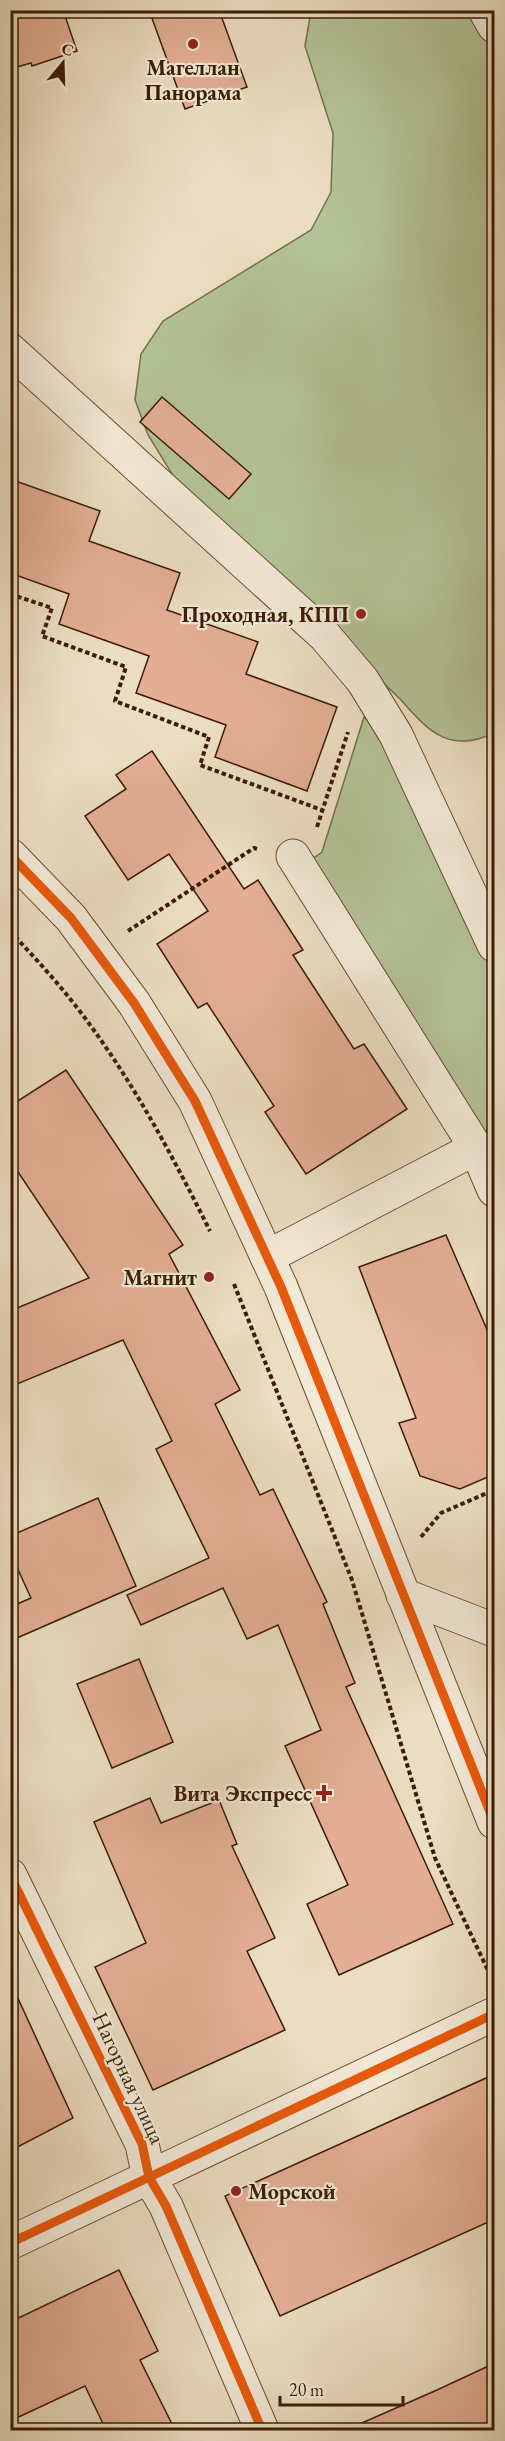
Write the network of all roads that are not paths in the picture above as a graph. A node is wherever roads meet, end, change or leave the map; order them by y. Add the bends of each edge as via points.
1 (485, 10) edge
2 (495, 26) edge
3 (10, 350) edge
4 (10, 855) edge
5 (293, 856) road end
6 (495, 945) edge
7 (476, 1148) junction
8 (495, 1190) edge
9 (267, 1257) junction
10 (403, 1595) junction
11 (495, 1630) edge
12 (495, 1821) edge
13 (10, 1875) edge
14 (494, 1998) edge
15 (149, 2177) junction
16 (10, 2243) edge
17 (262, 2430) edge

1 - 2 street
3 - 6 street via 325,636 363,681 396,735
4 - 9 street via 71,918 134,1003 195,1101
5 - 7 street
7 - 8 street
7 - 9 street
9 - 10 street
10 - 11 street
10 - 12 street
13 - 15 street, Нагорная улица via 142,2144
14 - 15 street
15 - 16 street
15 - 17 street, Нагорная улица via 166,2206

